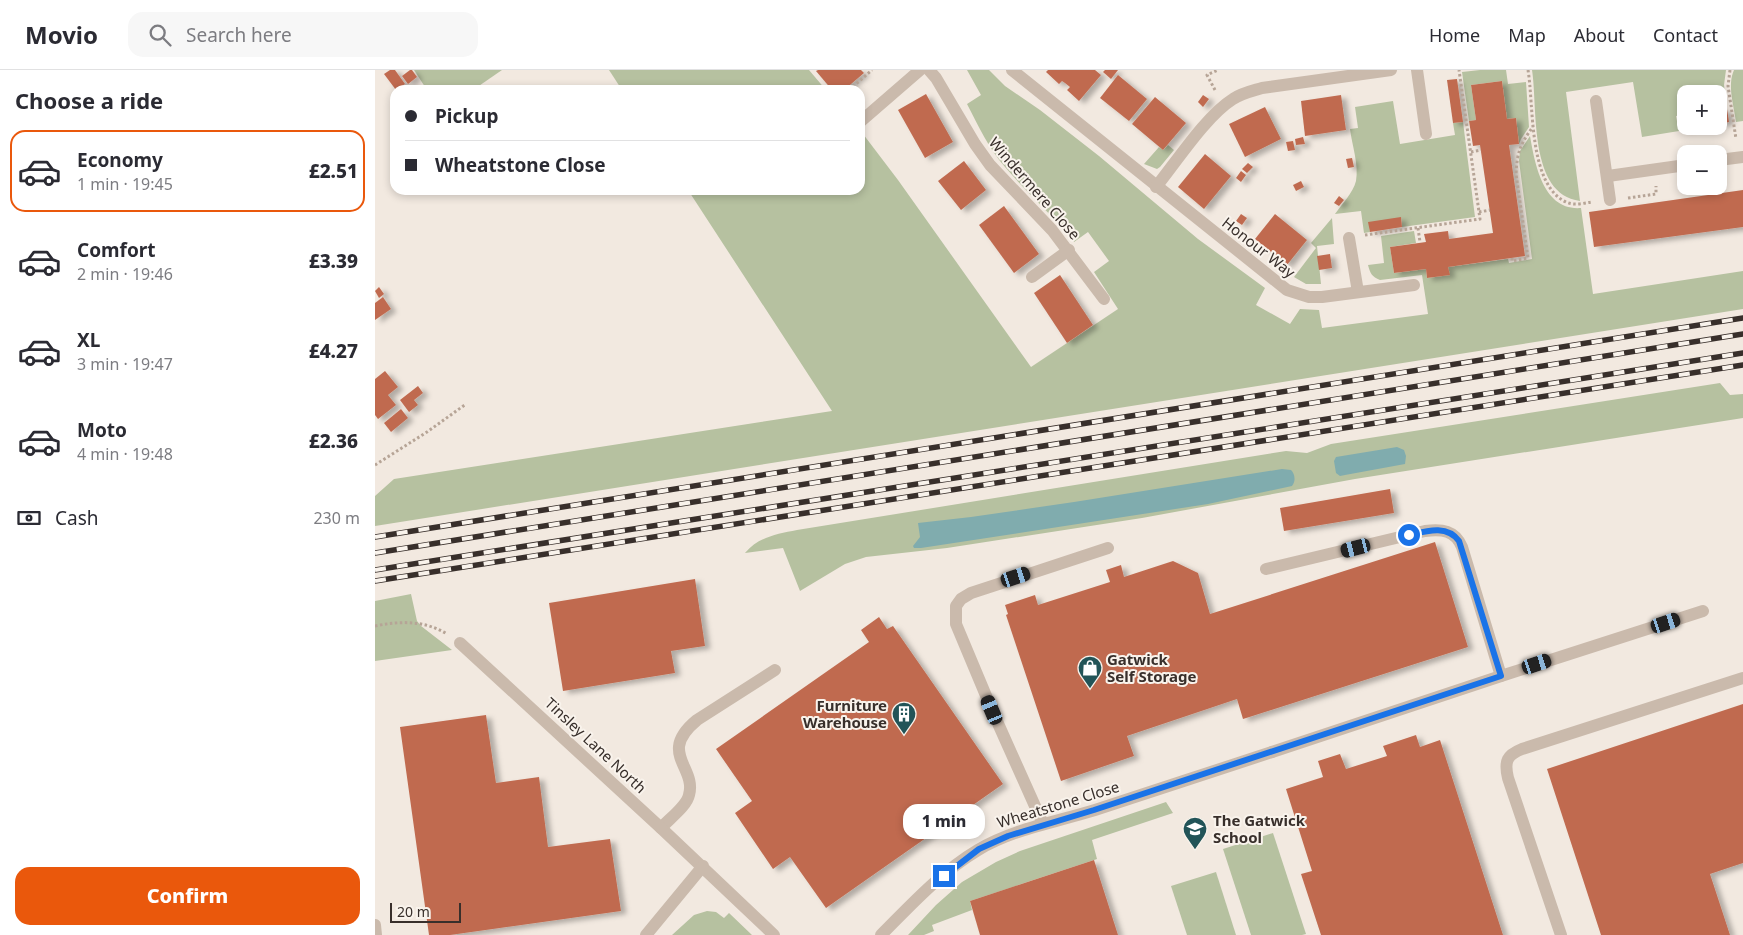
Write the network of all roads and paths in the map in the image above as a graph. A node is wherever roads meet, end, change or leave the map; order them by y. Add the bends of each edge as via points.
1 (872, 70) edge
2 (920, 70) edge
3 (929, 70) edge
4 (1012, 70) edge
5 (1218, 70) edge
6 (1391, 70) edge
7 (1417, 70) edge
8 (1459, 70) edge
9 (1528, 70) edge
10 (1730, 70) edge
11 (855, 85) edge
12 (1596, 101) dead end
13 (1223, 106) junction
14 (865, 118) edge
15 (1533, 127) junction
16 (1426, 134) dead end
17 (1481, 150) dead end
18 (1471, 152) junction
19 (1741, 157) edge
20 (1727, 159) edge
21 (1677, 166) edge
22 (1608, 176) junction
23 (1663, 185) dead end
24 (1156, 187) junction
25 (1610, 200) junction
26 (1489, 210) dead end
27 (1479, 212) junction
28 (1418, 228) junction
29 (1349, 238) joint
30 (1420, 242) dead end
31 (1069, 250) junction
32 (1512, 258) dead end
33 (1032, 277) dead end
34 (1414, 285) dead end
35 (1358, 292) junction
36 (1104, 299) dead end
37 (466, 404) dead end
38 (375, 465) edge
39 (1108, 548) dead end
40 (1266, 569) dead end
41 (1703, 611) dead end
42 (375, 626) edge
43 (460, 643) joint
44 (775, 670) dead end
45 (1501, 676) junction
46 (1743, 678) edge
47 (1043, 824) junction
48 (661, 828) junction
49 (703, 866) junction
50 (375, 925) edge
51 (376, 935) edge
52 (645, 935) edge
53 (774, 935) edge
54 (881, 935) edge
55 (1561, 935) edge

1 - 11 path
2 - 14 street
3 - 31 street, Windermere Close via 990,164
4 - 24 street, Honour Way
5 - 13 path via 1207,75
6 - 13 street via 1262,88 1246,92
7 - 16 street
8 - 18 path
9 - 15 path
10 - 19 path via 1728,86
12 - 22 street
13 - 24 street
15 - 25 path via 1544,178 1558,196 1573,204
15 - 32 path via 1523,139 1516,161 1528,258 1512,261
17 - 18 path
18 - 27 path
19 - 20 street
21 - 22 street
22 - 25 street
23 - 25 path via 1655,186 1656,194
24 - 35 street, Honour Way via 1287,290 1309,297
26 - 27 path
27 - 28 path via 1480,219
28 - 29 path
28 - 30 path
29 - 35 street
31 - 33 street
31 - 36 street, Windermere Close
34 - 35 street, Honour Way
37 - 38 path
39 - 47 street via 971,593 956,606 959,630
40 - 45 street via 1425,531 1452,533 1462,547
41 - 45 street, Wheatstone Close
42 - 43 path via 397,622 421,624
43 - 48 street, Tinsley Lane North
44 - 48 street via 697,720 683,734 679,752 689,779 690,794
45 - 47 street, Wheatstone Close
46 - 55 street via 1522,749 1509,757 1506,771
47 - 54 street, Wheatstone Close via 1000,839 973,853 934,884
48 - 49 street, Tinsley Lane North
49 - 52 street
49 - 53 street, Tinsley Lane North
50 - 51 street

